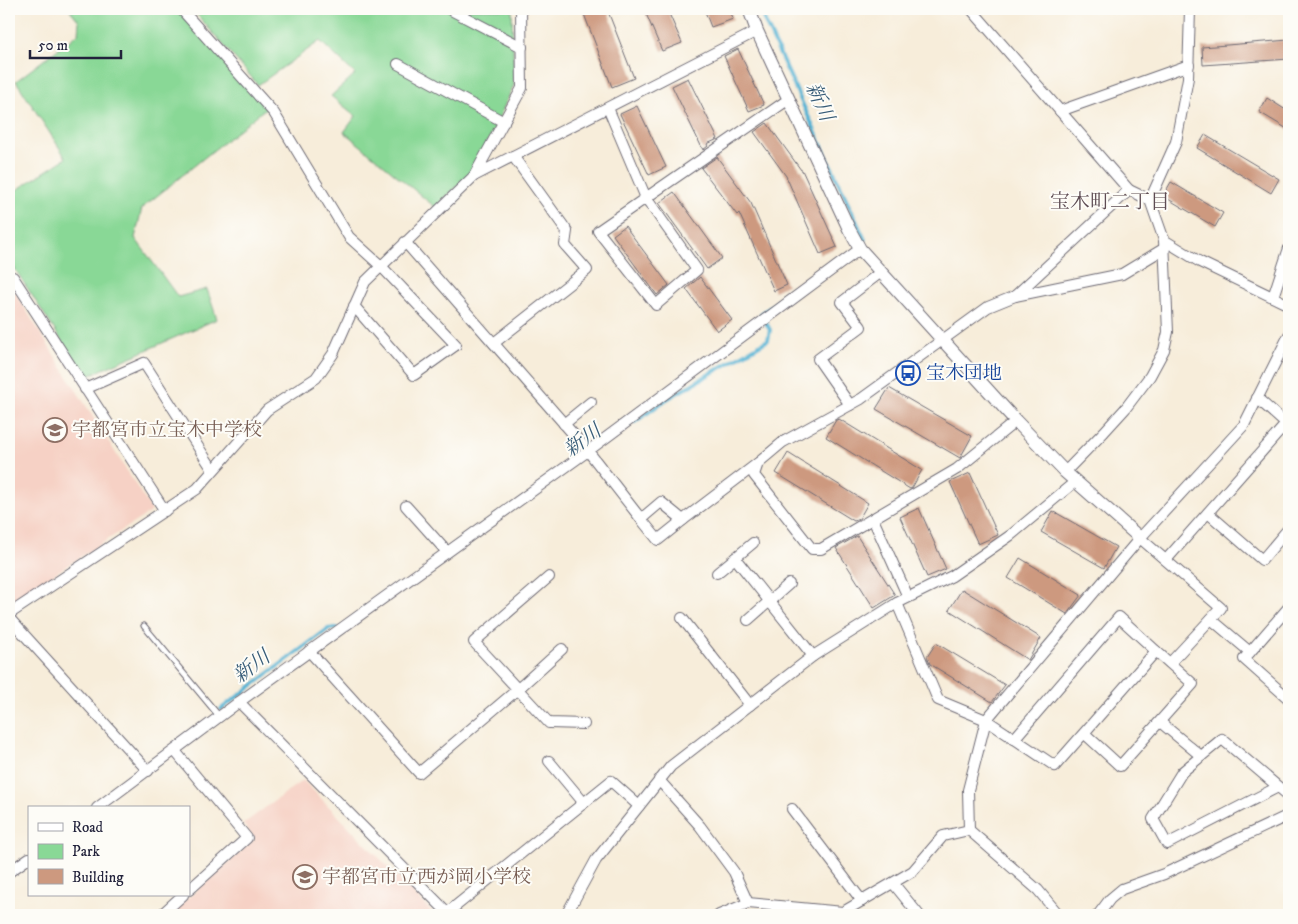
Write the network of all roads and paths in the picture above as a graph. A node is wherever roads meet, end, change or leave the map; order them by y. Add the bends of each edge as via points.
1 (181, 9) edge
2 (449, 9) edge
3 (521, 9) edge
4 (749, 9) edge
5 (971, 9) edge
6 (1190, 9) edge
7 (757, 31) junction
8 (522, 47) junction
9 (398, 64) dead end
10 (1189, 65) junction
11 (789, 99) junction
12 (608, 108) junction
13 (1060, 111) junction
14 (504, 122) junction
15 (513, 156) junction
16 (474, 176) junction
17 (1129, 190) junction
18 (646, 198) junction
19 (1150, 200) junction
20 (405, 242) junction
21 (1165, 244) junction
22 (1289, 248) edge
23 (860, 249) junction
24 (381, 266) junction
25 (881, 272) junction
26 (9, 276) edge
27 (1015, 296) junction
28 (1273, 297) junction
29 (1289, 304) edge
30 (354, 306) junction
31 (1289, 335) edge
32 (942, 340) junction
33 (494, 343) junction
34 (85, 388) junction
35 (1257, 398) junction
36 (591, 402) dead end
37 (850, 405) junction
38 (1016, 421) junction
39 (564, 424) junction
40 (1287, 425) edge
41 (588, 451) junction
42 (758, 463) junction
43 (213, 470) junction
44 (1065, 472) junction
45 (1076, 481) junction
46 (406, 506) dead end
47 (165, 511) junction
48 (1208, 513) junction
49 (641, 519) junction
50 (873, 519) junction
51 (683, 520) junction
52 (1289, 528) edge
53 (1140, 538) junction
54 (754, 543) dead end
55 (447, 552) junction
56 (735, 558) junction
57 (1166, 560) junction
58 (717, 573) dead end
59 (549, 577) dead end
60 (789, 584) dead end
61 (908, 597) junction
62 (770, 600) junction
63 (897, 603) junction
64 (1289, 607) edge
65 (9, 616) edge
66 (682, 618) dead end
67 (1211, 619) junction
68 (748, 620) dead end
69 (144, 626) dead end
70 (562, 649) dead end
71 (310, 651) junction
72 (1156, 652) junction
73 (1250, 652) junction
74 (813, 656) junction
75 (1170, 663) junction
76 (518, 689) junction
77 (1289, 698) edge
78 (239, 702) junction
79 (750, 705) junction
80 (220, 717) junction
81 (986, 720) junction
82 (1160, 722) junction
83 (584, 724) dead end
84 (1084, 733) junction
85 (1014, 739) junction
86 (175, 751) junction
87 (1201, 756) junction
88 (549, 761) dead end
89 (148, 771) junction
90 (660, 780) junction
91 (1278, 787) junction
92 (1289, 796) edge
93 (584, 802) junction
94 (101, 806) edge
95 (639, 806) junction
96 (792, 810) dead end
97 (1289, 815) edge
98 (969, 830) junction
99 (28, 859) edge
100 (9, 872) edge
101 (893, 882) junction
102 (190, 889) edge
103 (182, 896) edge
104 (862, 901) junction
105 (748, 904) junction
106 (784, 911) edge
107 (448, 914) edge
108 (843, 914) edge
109 (161, 915) edge
110 (566, 915) edge
111 (720, 915) edge
112 (919, 915) edge
113 (1059, 915) edge
114 (1098, 915) edge

1 - 24 street via 274,113 349,237
2 - 8 street
3 - 8 street
4 - 7 street
5 - 13 street
6 - 10 street
7 - 11 street
7 - 12 street
8 - 14 street via 522,88
9 - 14 street
10 - 13 street
10 - 19 street via 1176,142
11 - 18 street
11 - 23 street
12 - 15 street
12 - 18 street
13 - 17 street
14 - 16 street
15 - 16 street
15 - 33 street via 567,231 565,246 587,270
16 - 20 street
17 - 19 street
17 - 27 street
18 - 18 street via 598,231 656,305 697,270
19 - 21 street
20 - 24 street
20 - 33 street
21 - 27 street via 1122,274
21 - 28 street
21 - 44 street via 1168,332 1164,350 1150,376 1125,409
22 - 28 street
23 - 25 street
23 - 41 street
24 - 30 street via 365,282
24 - 30 street via 456,344 414,374
25 - 32 street
25 - 37 street via 842,302 861,327 818,359
26 - 34 street via 13,277
27 - 32 street via 988,307
28 - 29 street
30 - 43 street via 333,354 316,378 267,410
31 - 35 street
32 - 37 street
32 - 38 street
33 - 39 street
34 - 43 street via 144,364
34 - 47 street
35 - 40 street
35 - 53 street via 1244,424
36 - 39 street
37 - 42 street via 783,442
38 - 44 street
38 - 50 street via 957,469
39 - 41 street
40 - 48 street
41 - 49 street
41 - 55 street
42 - 50 street via 754,475 812,550 821,549
42 - 51 street
43 - 47 street via 197,489
44 - 45 street
45 - 53 street
45 - 61 street via 997,546 952,576
46 - 55 street
47 - 65 street
48 - 52 street via 1262,560
48 - 57 street
49 - 51 street via 661,502
49 - 51 street via 658,540
50 - 61 street
53 - 57 street
53 - 81 street
54 - 56 street
55 - 71 street
56 - 58 street
56 - 62 street
57 - 67 street via 1221,608
59 - 76 street via 474,642
60 - 62 street
61 - 63 street
62 - 68 street
62 - 74 street
63 - 74 street
63 - 81 street via 938,700
64 - 73 street
65 - 89 street
66 - 79 street
67 - 73 street
67 - 75 street
69 - 80 lane
70 - 76 street
71 - 76 street via 418,772
71 - 78 street
72 - 75 street
72 - 84 street
72 - 85 street via 1119,616
73 - 77 street via 1244,659
74 - 79 street
75 - 82 street via 1193,684
76 - 83 street via 550,722
78 - 80 street
78 - 107 street
79 - 90 street via 670,766
80 - 86 street
81 - 85 street
81 - 98 street via 968,790
82 - 84 street via 1120,766
82 - 87 street
84 - 85 street via 1055,766
86 - 89 street
86 - 102 street via 247,838
87 - 91 street via 1222,739
87 - 91 street via 1182,772 1153,819 1167,844
88 - 93 street
89 - 94 street
90 - 95 street
90 - 105 street via 734,872
91 - 92 street
93 - 95 street via 610,781
93 - 107 street
95 - 110 street via 596,860
96 - 104 street
97 - 114 street via 1164,874 1122,889
98 - 101 street via 943,836 913,871
98 - 113 street via 1038,890
99 - 100 street
101 - 104 street
101 - 112 street
103 - 109 street
104 - 108 street
105 - 106 street
105 - 111 street
106 - 108 street

